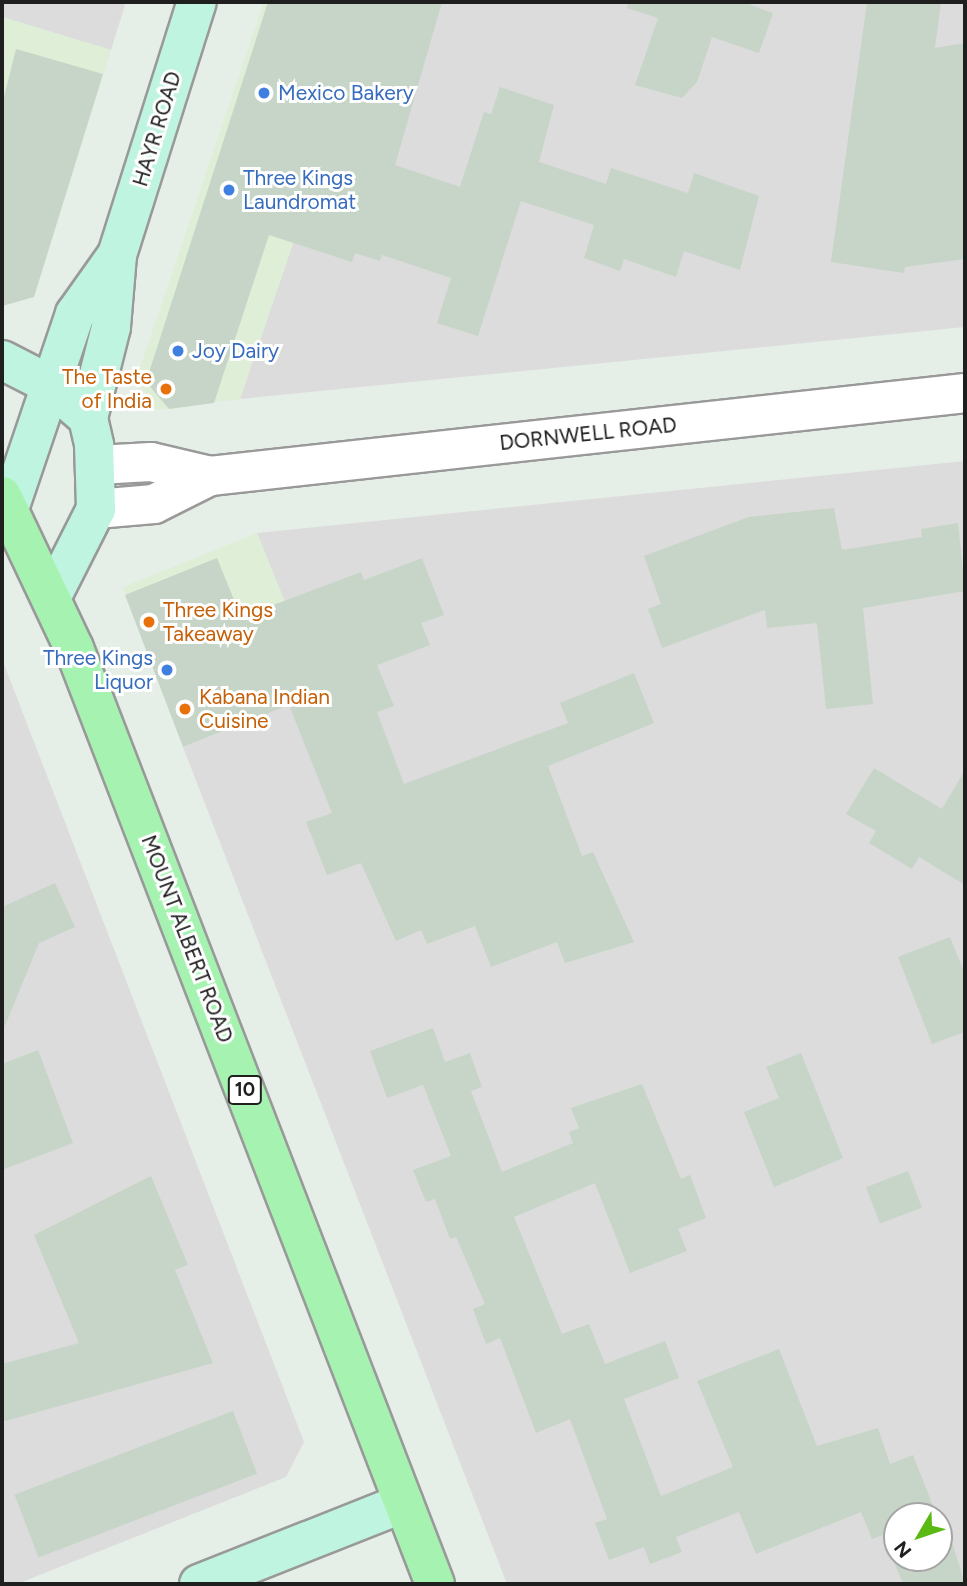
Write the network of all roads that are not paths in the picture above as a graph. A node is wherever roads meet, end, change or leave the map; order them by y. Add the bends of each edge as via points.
1 (197, 2) edge
2 (117, 255) junction
3 (2, 360) edge
4 (49, 384) junction
5 (965, 393) edge
6 (89, 418) junction
7 (97, 465) junction
8 (210, 476) junction
9 (5, 502) edge
10 (96, 509) junction
11 (51, 598) junction
12 (404, 1503) junction
13 (199, 1584) edge
14 (435, 1584) edge

1 - 2 main road, HAYR ROAD
2 - 4 main road, HAYR ROAD via 75,314
2 - 6 main road, HAYR ROAD via 111,327
3 - 4 main road
4 - 6 main road
4 - 9 main road, HAYR ROAD
5 - 8 street, DORNWELL ROAD
6 - 7 main road
7 - 8 street, DORNWELL ROAD via 151,462
7 - 10 main road
8 - 10 street, DORNWELL ROAD via 154,503
9 - 11 main road, MOUNT ALBERT ROAD / 10
10 - 11 main road
11 - 12 main road, MOUNT ALBERT ROAD / 10
12 - 13 main road
12 - 14 main road, MOUNT ALBERT ROAD / 10

